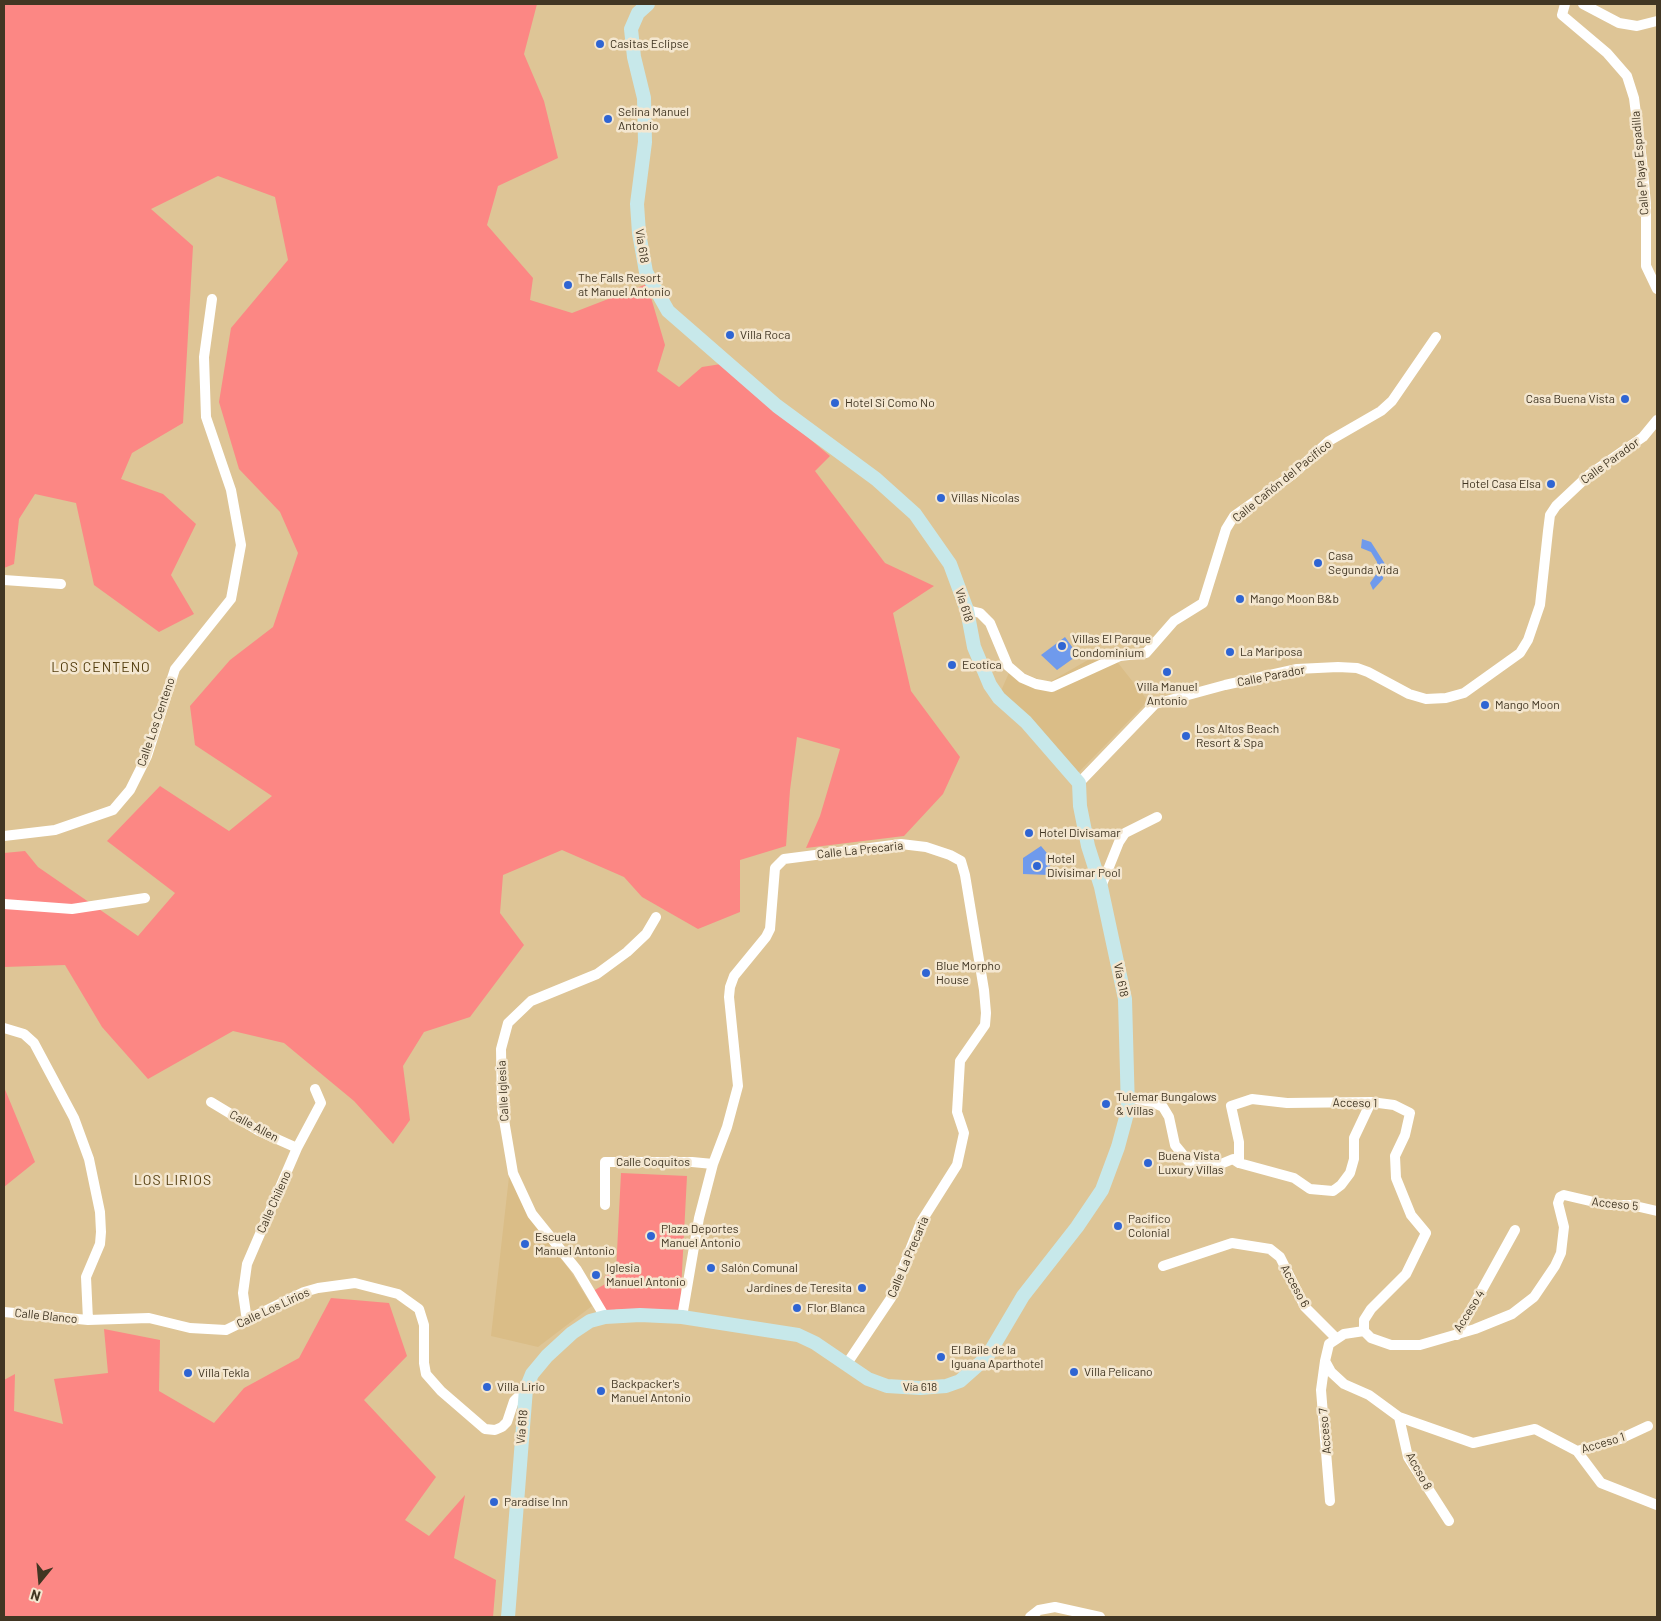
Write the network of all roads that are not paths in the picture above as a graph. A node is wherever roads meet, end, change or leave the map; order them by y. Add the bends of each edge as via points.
1 (648, 4) edge
2 (1565, 4) edge
3 (1583, 4) edge
4 (1657, 21) edge
5 (1657, 290) edge
6 (212, 299) dead end
7 (1436, 337) dead end
8 (1657, 420) edge
9 (4, 580) edge
10 (61, 584) dead end
11 (967, 610) junction
12 (1079, 783) junction
13 (1157, 817) dead end
14 (4, 836) edge
15 (1101, 887) junction
16 (145, 898) dead end
17 (4, 904) edge
18 (656, 917) dead end
19 (4, 1028) edge
20 (315, 1089) dead end
21 (1129, 1098) junction
22 (211, 1102) dead end
23 (1371, 1102) junction
24 (297, 1148) junction
25 (1239, 1163) junction
26 (713, 1164) junction
27 (605, 1205) dead end
28 (1657, 1211) edge
29 (1515, 1230) dead end
30 (1163, 1266) dead end
31 (4, 1312) edge
32 (605, 1317) junction
33 (682, 1317) junction
34 (88, 1320) junction
35 (247, 1322) junction
36 (1364, 1331) junction
37 (1457, 1335) junction
38 (1336, 1338) junction
39 (1325, 1361) junction
40 (846, 1365) junction
41 (526, 1388) junction
42 (1399, 1417) junction
43 (1648, 1426) dead end
44 (1577, 1452) junction
45 (1330, 1501) dead end
46 (1657, 1505) edge
47 (1449, 1521) dead end
48 (508, 1617) edge
49 (1030, 1617) edge
50 (1100, 1617) edge

1 - 11 street, Vía 618 via 638,13 631,29 644,98 645,142 637,204 646,272 668,311 777,406 876,479 915,514 950,564
2 - 5 street, Calle Playa Espadilla via 1562,15 1607,52 1627,76 1634,98 1642,161 1646,266
3 - 4 street via 1620,23 1636,26
6 - 14 street, Calle Los Centeno via 204,357 206,417 231,490 241,545 231,598 175,669 147,756 130,790 113,810 55,830
7 - 11 street, Calle Cañón del Pacífico via 1392,401 1381,411 1329,442 1292,476 1234,516 1226,529 1203,603 1174,621 1146,653 1120,656 1052,687 1036,684 1022,678 1008,666 990,623 980,613
8 - 12 street, Calle Parador via 1643,437 1590,474 1556,506 1550,515 1540,605 1528,640 1520,653 1464,693 1426,700 1368,672 1338,667 1297,669 1225,685 1155,704
9 - 10 street
11 - 12 street, Vía 618 via 974,647 990,685
12 - 15 street, Vía 618 via 1088,846
13 - 15 street via 1125,833
15 - 21 street, Vía 618 via 1125,998
16 - 17 street via 72,909
18 - 32 street, Calle Iglesia via 646,934 597,974 531,1001 508,1024 501,1049 502,1108 513,1173 532,1214 577,1270
19 - 34 street via 24,1034 34,1043 74,1118 89,1159 101,1232 100,1244 86,1277
20 - 24 street, Calle Chileno via 321,1103
21 - 25 street via 1163,1107 1169,1117 1175,1145 1189,1162 1198,1166 1216,1166 1233,1159
21 - 40 street, Vía 618 via 1118,1146 1102,1190 1023,1296 987,1357 975,1370 946,1386 920,1388 888,1386
22 - 24 street, Calle Allen via 259,1131
23 - 25 street, Acceso 1 via 1252,1100 1231,1106 1239,1142
23 - 25 street via 1354,1138 1350,1173 1333,1191 1310,1189 1294,1178
23 - 36 street, Acceso 1 via 1394,1105 1410,1113 1405,1135 1395,1156 1396,1178 1411,1215 1426,1233 1406,1274 1364,1320
24 - 35 street, Calle Chileno via 247,1264 243,1293
26 - 27 street, Calle Coquitos via 605,1162
26 - 33 street, Calle La Precaria via 699,1218
26 - 40 street, Calle La Precaria via 738,1086 730,987 734,976 770,929 775,868 784,858 901,844 926,847 960,861 965,875 986,1013 985,1025 960,1061 957,1112 964,1133 957,1165 921,1222 891,1298
28 - 37 street, Acceso 5 via 1560,1197 1558,1203 1564,1228 1561,1253 1547,1280 1534,1297 1512,1314
29 - 37 street, Acceso 4
30 - 38 street, Acceso 6 via 1232,1243 1270,1249 1280,1257 1305,1307
31 - 34 street, Calle Blanco
32 - 33 street, Vía 618 via 640,1314
32 - 41 street, Vía 618 via 590,1321 566,1338 546,1356
33 - 40 street, Vía 618 via 798,1335
34 - 35 street, Calle Los Lirios via 149,1318 205,1330 226,1330
35 - 41 street, Calle Los Lirios via 318,1288 354,1283 378,1288 398,1294 420,1309 424,1325 426,1374 485,1429 495,1430 507,1422 514,1401
36 - 37 street, Acceso 4 via 1371,1338 1407,1347
36 - 38 street
38 - 39 street via 1329,1344
39 - 42 street, Acceso 1 via 1330,1372 1344,1384 1369,1395
39 - 45 street, Acceso 7 via 1321,1390
41 - 48 street, Vía 618
42 - 44 street, Acceso 1 via 1473,1443 1535,1429
42 - 47 street, Accso 8 via 1408,1457
43 - 44 street, Acceso 1 via 1620,1439
44 - 46 street via 1601,1483
49 - 50 street via 1039,1610 1055,1607

